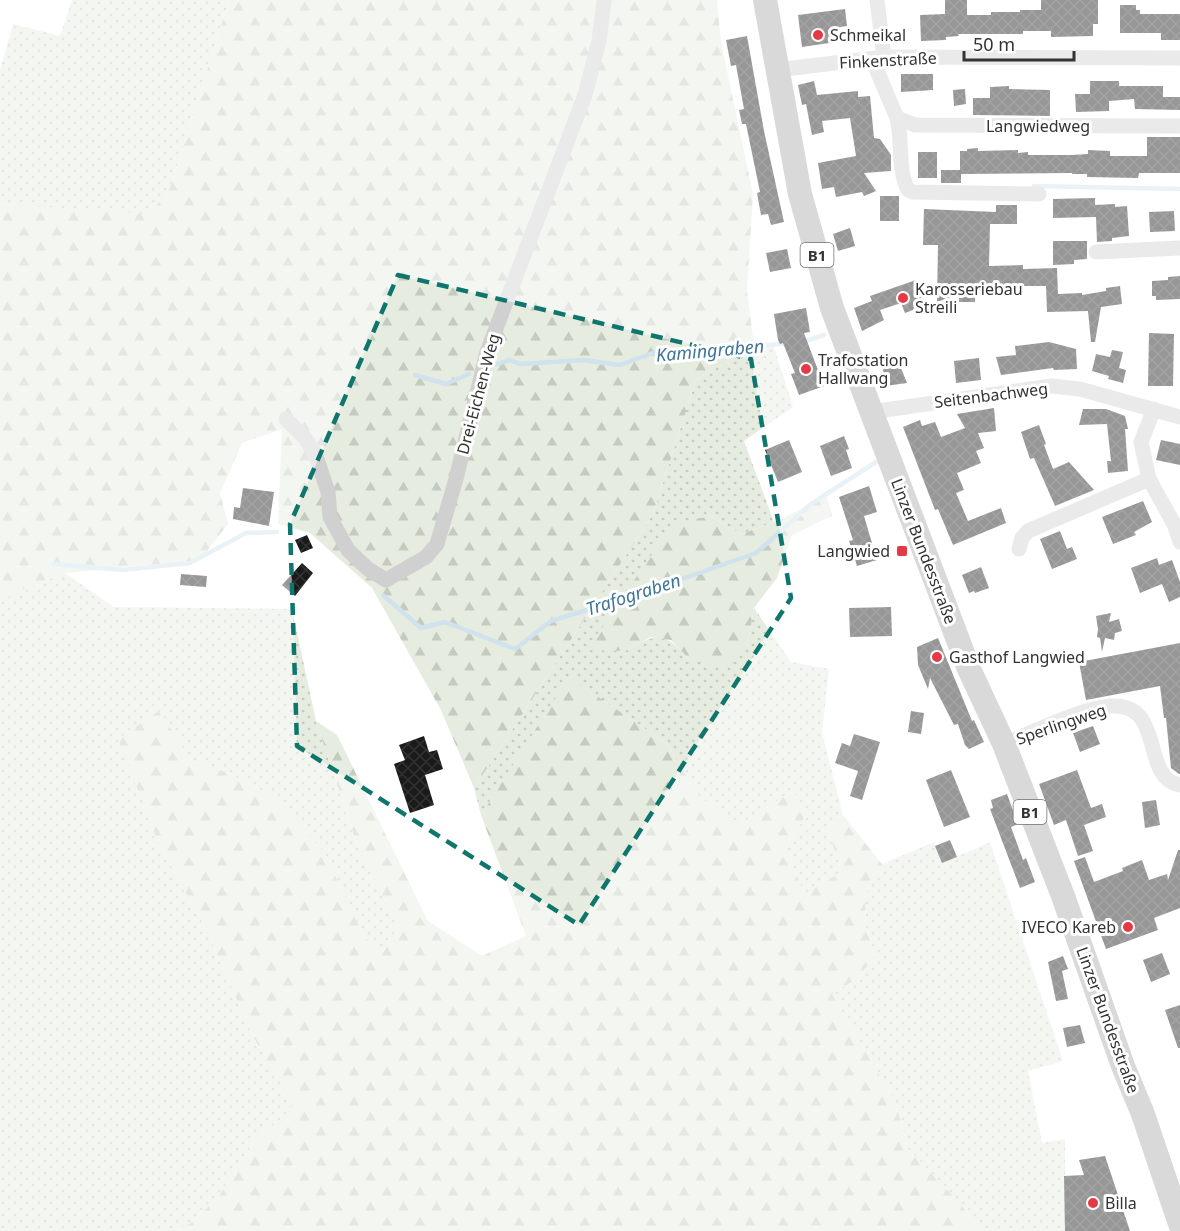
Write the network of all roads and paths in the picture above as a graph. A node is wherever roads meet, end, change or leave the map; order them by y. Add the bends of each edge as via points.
1 (604, 0) edge
2 (765, 0) edge
3 (877, 0) edge
4 (878, 58) junction
5 (1180, 58) edge
6 (777, 70) junction
7 (897, 118) junction
8 (1180, 126) edge
9 (1039, 194) dead end
10 (1180, 248) edge
11 (1096, 252) dead end
12 (1154, 409) junction
13 (871, 412) junction
14 (1180, 417) edge
15 (286, 419) dead end
16 (1149, 479) junction
17 (1180, 542) edge
18 (1018, 549) dead end
19 (1004, 744) junction
20 (1180, 785) edge
21 (1180, 1224) edge

1 - 15 street, Drei-Eichen-Weg via 599,41 585,95 487,352 437,544 426,557 386,580 348,550 330,517 328,492 316,456
2 - 6 main road, Linzer Bundesstraße / B1
3 - 4 street
4 - 5 street, Finkenstraße
4 - 6 street, Finkenstraße
4 - 7 street
6 - 13 main road, Linzer Bundesstraße / B1 via 804,205 832,308
7 - 8 street, Langwiedweg via 915,125
7 - 9 street via 902,179 908,190
10 - 11 street
12 - 13 street, Seitenbachweg via 1080,389 1050,386
12 - 14 street, Seitenbachweg
12 - 16 street via 1141,442
13 - 19 main road, Linzer Bundesstraße / B1 via 969,669
16 - 17 street
16 - 18 street via 1028,531
19 - 20 street, Sperlingweg via 1080,714 1111,706 1128,707 1139,715 1150,734 1161,774
19 - 21 main road, Linzer Bundesstraße / B1 via 1143,1114

